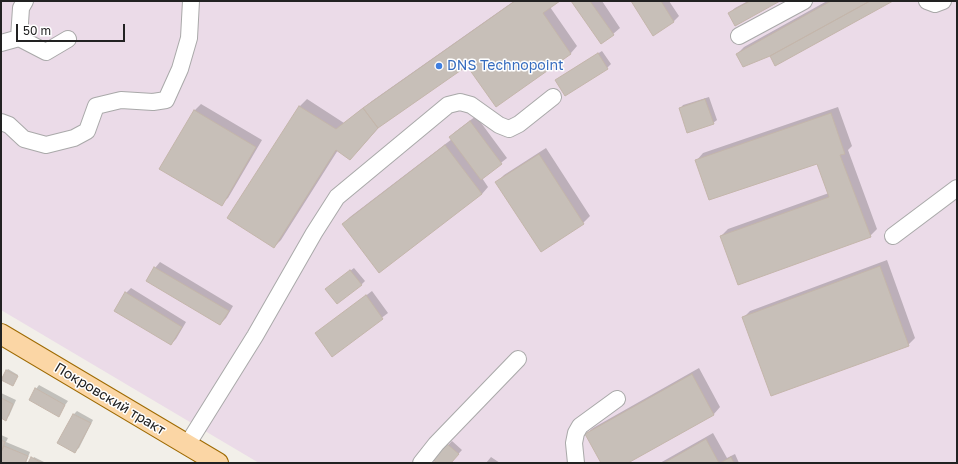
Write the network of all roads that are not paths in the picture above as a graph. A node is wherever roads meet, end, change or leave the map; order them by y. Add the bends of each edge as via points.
1 (25, 1) edge
2 (191, 1) edge
3 (804, 1) edge
4 (927, 1) edge
5 (943, 1) edge
6 (739, 36) dead end
7 (19, 38) junction
8 (68, 39) dead end
9 (1, 43) edge
10 (553, 97) dead end
11 (1, 122) edge
12 (957, 188) edge
13 (893, 236) dead end
14 (1, 334) edge
15 (518, 359) dead end
16 (617, 399) dead end
17 (187, 445) junction
18 (218, 463) edge
19 (421, 463) edge
20 (576, 463) edge

1 - 7 lane via 21,8
2 - 11 lane via 189,38 180,69 166,100 121,100 96,106 87,130 74,138 46,145 24,139 10,125
3 - 6 lane
4 - 5 lane via 935,4
7 - 8 lane via 46,52
7 - 9 lane
10 - 17 lane via 509,129 471,105 460,102 448,105 337,197
12 - 13 lane
14 - 17 main road, Покровский тракт
15 - 19 lane
16 - 20 lane via 580,426 574,443
17 - 18 main road, Покровский тракт

